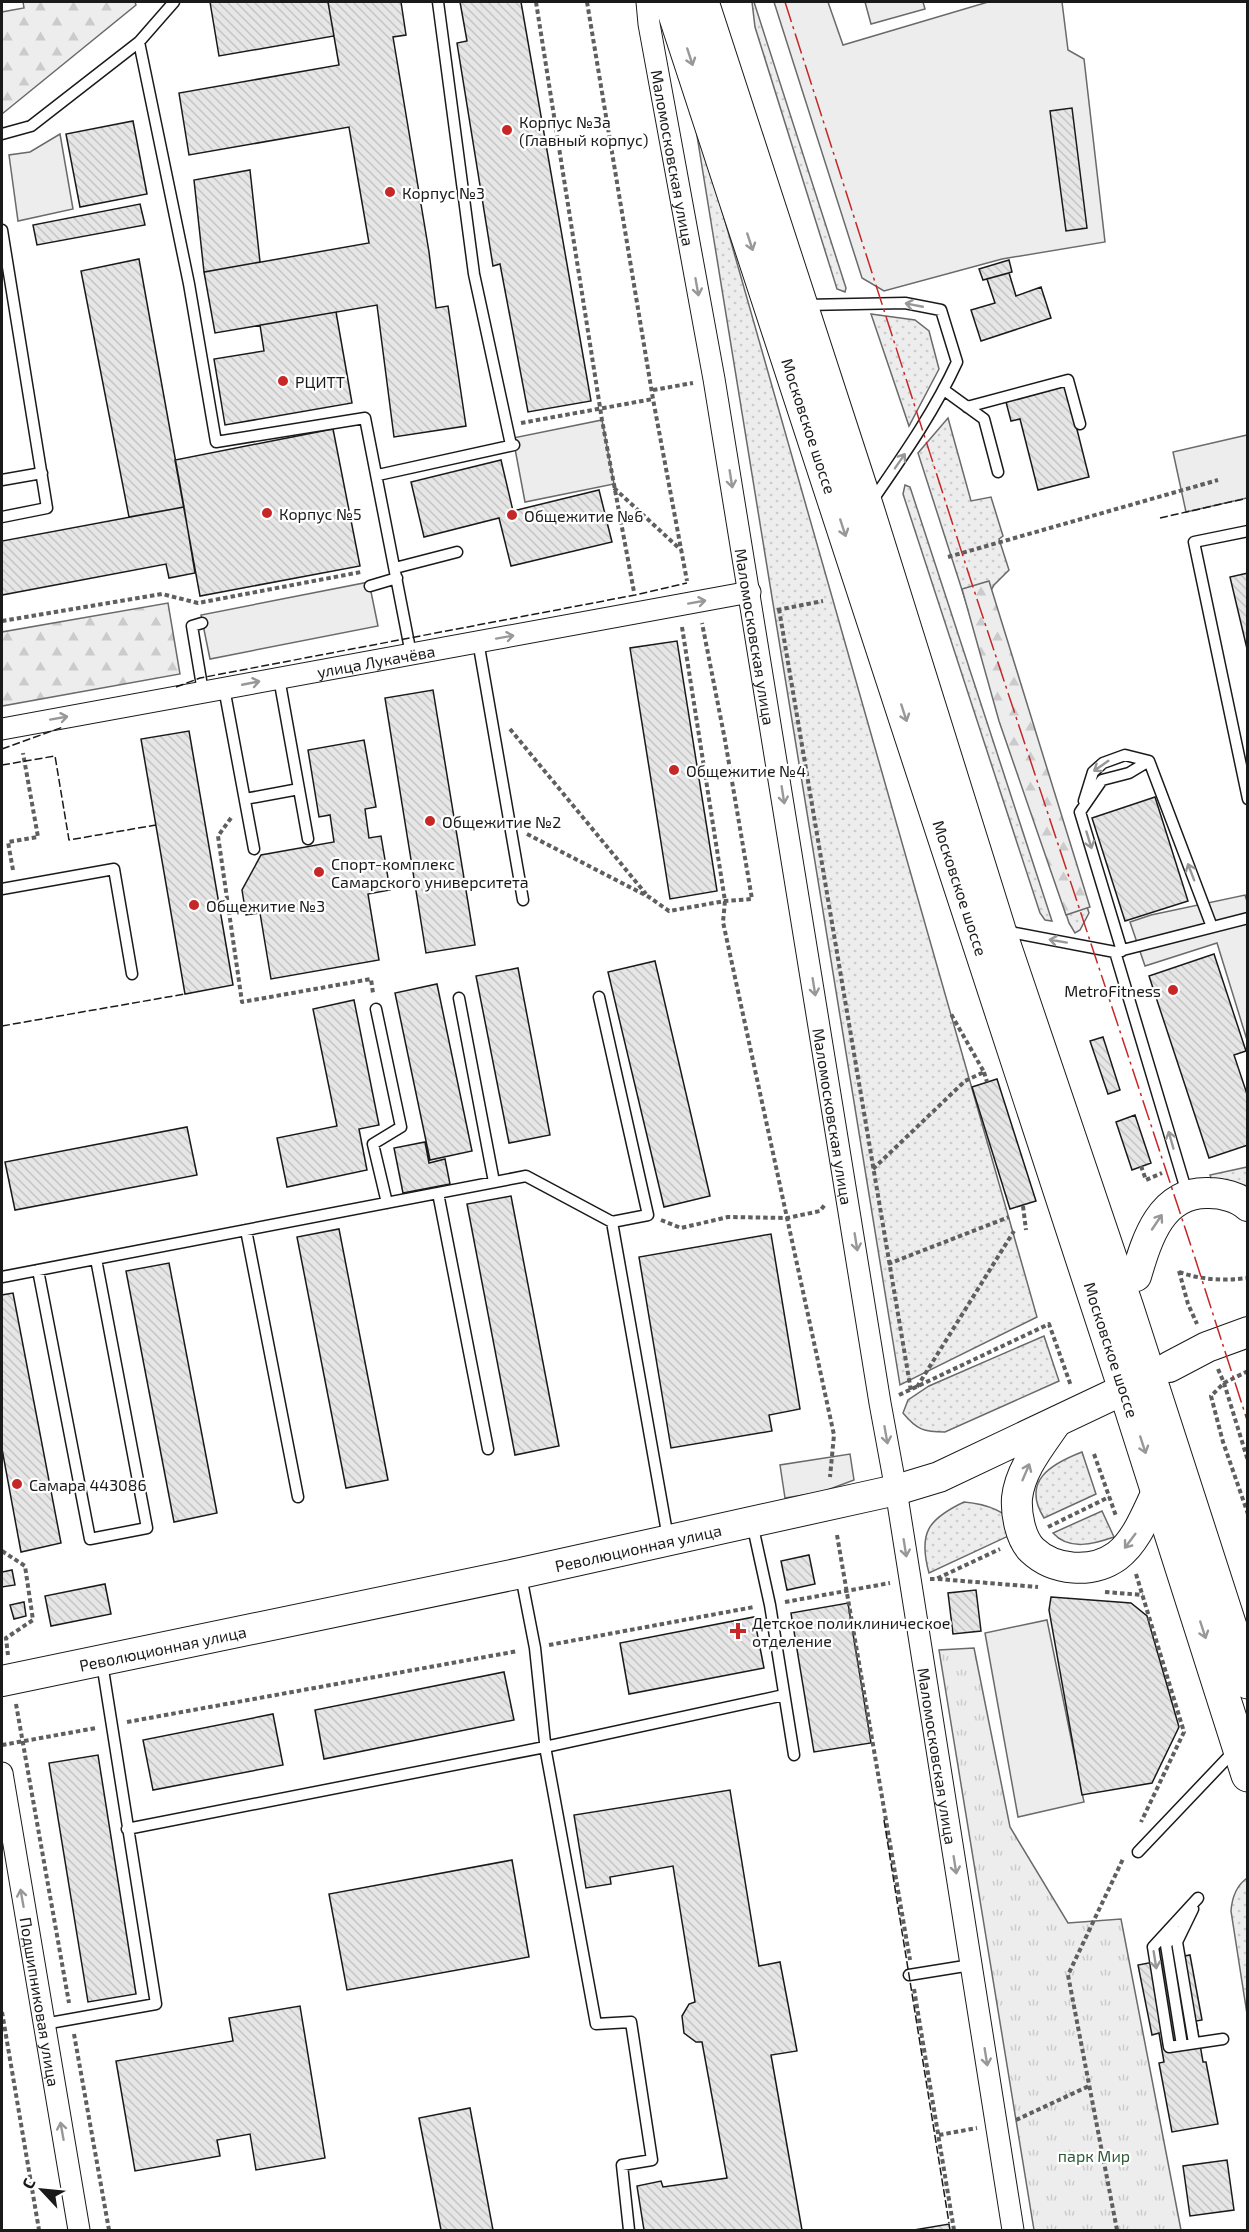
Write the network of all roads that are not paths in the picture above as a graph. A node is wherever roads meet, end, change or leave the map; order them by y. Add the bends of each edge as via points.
1 (174, 2) edge
2 (438, 2) edge
3 (647, 2) edge
4 (671, 2) edge
5 (702, 2) edge
6 (724, 2) edge
7 (139, 42) junction
8 (2, 134) edge
9 (2, 231) edge
10 (810, 304) junction
11 (944, 390) junction
12 (967, 407) junction
13 (1080, 424) dead end
14 (998, 472) dead end
15 (42, 473) junction
16 (378, 475) junction
17 (2, 480) edge
18 (874, 498) junction
19 (2, 517) edge
20 (1248, 531) edge
21 (457, 552) dead end
22 (396, 573) junction
23 (370, 586) dead end
24 (750, 592) junction
25 (202, 623) dead end
26 (478, 641) junction
27 (411, 654) junction
28 (279, 678) junction
29 (224, 688) junction
30 (203, 692) junction
31 (2, 729) edge
32 (1149, 761) junction
33 (299, 789) junction
34 (245, 799) junction
35 (1248, 799) edge
36 (1080, 812) junction
37 (308, 839) dead end
38 (254, 849) dead end
39 (2, 889) edge
40 (523, 900) dead end
41 (1248, 918) edge
42 (1212, 927) junction
43 (1010, 932) junction
44 (1119, 951) junction
45 (132, 974) dead end
46 (600, 997) dead end
47 (459, 998) dead end
48 (376, 1009) road end
49 (494, 1182) junction
50 (438, 1193) junction
51 (1187, 1196) junction
52 (387, 1203) junction
53 (1248, 1206) edge
54 (612, 1222) junction
55 (246, 1230) junction
56 (96, 1259) junction
57 (38, 1270) junction
58 (1137, 1276) junction
59 (2, 1277) edge
60 (1126, 1308) junction
61 (1248, 1311) edge
62 (1239, 1335) edge
63 (1148, 1378) junction
64 (1055, 1424) junction
65 (488, 1449) dead end
66 (1172, 1452) junction
67 (896, 1490) junction
68 (1158, 1490) junction
69 (298, 1497) dead end
70 (752, 1522) junction
71 (669, 1541) junction
72 (521, 1573) junction
73 (1248, 1613) edge
74 (102, 1659) junction
75 (6, 1680) edge
76 (1248, 1682) edge
77 (784, 1695) junction
78 (545, 1747) junction
79 (1245, 1752) edge
80 (794, 1755) dead end
81 (2, 1773) edge
82 (128, 1829) junction
83 (1138, 1852) dead end
84 (971, 1965) junction
85 (911, 1975) road end
86 (44, 2024) junction
87 (1223, 2038) dead end
88 (1194, 2043) junction
89 (78, 2230) edge
90 (629, 2230) edge
91 (1013, 2230) edge

1 - 7 lane
2 - 16 lane via 474,274 512,445
3 -> 24 street, Маломосковская улица
4 -> 63 main road, Московское шоссе
5 - 10 main road, Московское шоссе
6 - 10 main road, Московское шоссе
7 - 8 lane via 31,126
7 - 16 lane via 189,285 216,442 365,418
9 - 15 lane
11 -> 10 lane via 957,362 941,310 905,303
10 - 18 main road, Московское шоссе
11 - 12 lane
18 -> 11 lane
12 - 13 lane via 1068,380
12 - 14 lane via 984,419
15 - 17 lane
15 - 19 lane via 48,508
16 - 22 lane
18 - 43 main road, Московское шоссе
20 - 35 lane via 1194,542
21 - 22 lane
22 - 23 lane
22 - 27 lane
26 -> 24 street, улица Лукачёва via 638,612 691,609
24 -> 67 street, Маломосковская улица
25 - 30 lane via 192,626
26 - 27 street, улица Лукачёва
26 - 40 lane
27 - 28 street, улица Лукачёва
29 -> 28 street, улица Лукачёва
28 - 33 lane
29 - 30 street, улица Лукачёва
29 - 34 lane
31 -> 30 street, улица Лукачёва
32 - 36 lane via 1129,773 1102,780
32 -> 36 lane via 1125,755 1103,763 1093,772
42 -> 32 lane
33 - 34 lane
33 - 37 lane
34 - 38 lane
36 -> 44 lane
39 - 45 lane via 114,869
41 - 42 lane
42 - 44 lane
44 -> 43 lane
43 - 58 main road, Московское шоссе
43 - 60 main road, Московское шоссе
51 -> 44 lane
46 - 54 lane via 648,1215
47 - 49 lane
48 - 52 lane via 401,1127 373,1144
49 - 50 lane
49 - 54 lane via 526,1176
50 - 52 lane
50 - 65 lane
51 - 53 main road via 1215,1193
58 -> 51 main road via 1156,1222 1165,1210
52 - 55 lane
54 - 71 lane
55 - 56 lane
55 - 69 lane
56 - 57 lane
56 - 57 lane via 147,1528 90,1539
57 - 59 lane
58 - 60 main road
58 - 63 main road, Московское шоссе
60 - 63 main road, Московское шоссе
61 - 62 main road
62 - 63 main road, Революционная улица
63 - 64 main road, Революционная улица
63 - 66 main road, Московское шоссе
63 -> 68 main road, Московское шоссе
63 - 73 main road, Московское шоссе
64 - 67 main road, Революционная улица via 939,1477
68 -> 64 main road via 1141,1524 1117,1556 1082,1569 1044,1559 1031,1549 1034,1533 1019,1519 1017,1497 1032,1458
66 - 68 main road
66 - 76 main road, Московское шоссе
67 - 70 main road, Революционная улица
67 -> 84 street, Маломосковская улица
68 -> 79 main road, Московское шоссе
70 - 71 main road, Революционная улица
70 - 77 lane
71 - 72 main road, Революционная улица
72 - 74 main road, Революционная улица
72 - 78 lane via 535,1647
74 - 75 main road, Революционная улица
74 - 82 lane
77 - 78 lane
77 - 80 lane
78 - 82 lane
78 - 90 lane via 596,2024 631,2022 652,2160 622,2165
79 - 83 lane
86 -> 81 street, Подшипниковая улица
82 - 86 lane via 156,2004
84 - 85 lane
84 -> 91 street, Маломосковская улица
89 -> 86 street, Подшипниковая улица
87 - 88 lane
88 -> 88 lane via 1177,1942 1198,1898 1153,1947 1169,2047

